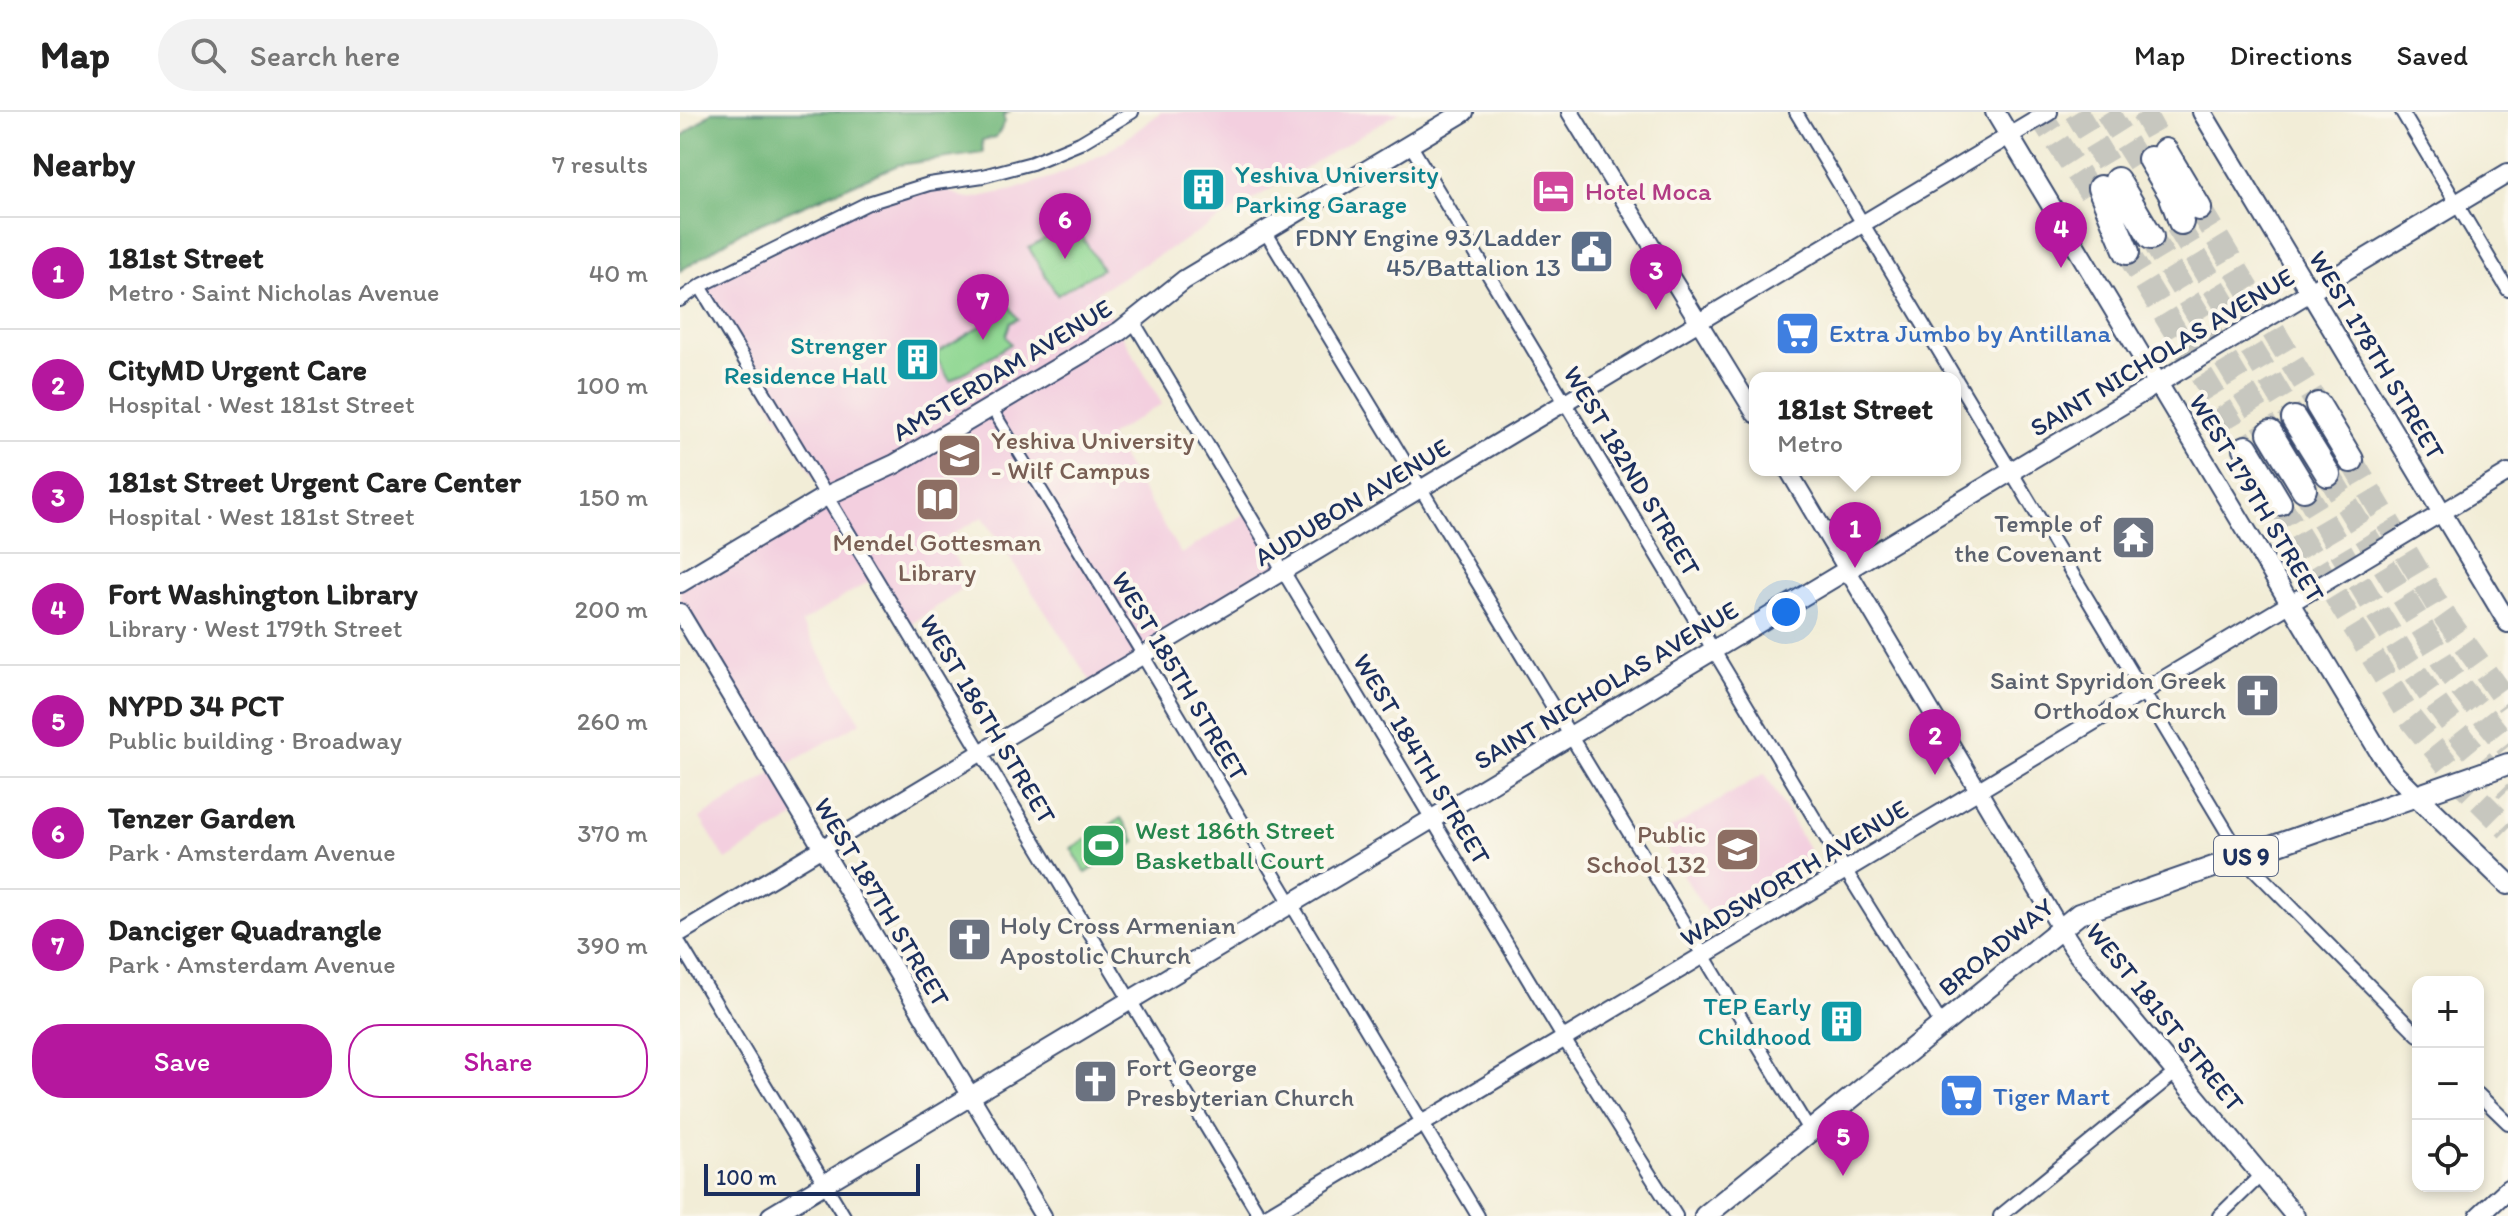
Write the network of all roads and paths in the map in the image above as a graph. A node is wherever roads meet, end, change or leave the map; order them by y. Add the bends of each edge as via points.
1 (1132, 112) edge
2 (1570, 112) edge
3 (1796, 112) edge
4 (1995, 112) edge
5 (2049, 112) edge
6 (2202, 112) edge
7 (2402, 112) edge
8 (1459, 113) edge
9 (2010, 136) junction
10 (1410, 144) junction
11 (2152, 158) tunnel mouth
12 (2508, 173) edge
13 (2457, 204) junction
14 (2186, 218) tunnel mouth
15 (1863, 224) junction
16 (1265, 231) junction
17 (2151, 237) tunnel mouth
18 (2127, 252) tunnel mouth
19 (700, 286) junction
20 (2508, 290) edge
21 (2310, 294) junction
22 (680, 300) edge
23 (1133, 321) junction
24 (1698, 322) junction
25 (1952, 372) edge
26 (2158, 383) junction
27 (1961, 387) edge
28 (1565, 402) junction
29 (1749, 404) edge
30 (2318, 405) tunnel mouth
31 (991, 407) junction
32 (2294, 419) tunnel mouth
33 (2270, 433) tunnel mouth
34 (2246, 448) tunnel mouth
35 (2351, 460) tunnel mouth
36 (2012, 472) junction
37 (2508, 473) edge
38 (2328, 474) tunnel mouth
39 (1792, 476) edge
40 (1422, 489) junction
41 (2304, 489) tunnel mouth
42 (826, 496) junction
43 (2279, 503) tunnel mouth
44 (2441, 513) junction
45 (1849, 570) junction
46 (1284, 572) junction
47 (680, 583) edge
48 (2290, 604) junction
49 (680, 612) edge
50 (2508, 623) edge
51 (1714, 650) junction
52 (1143, 656) junction
53 (2144, 692) junction
54 (1570, 736) junction
55 (982, 752) junction
56 (2508, 764) edge
57 (1979, 791) junction
58 (2417, 796) junction
59 (1432, 819) junction
60 (822, 848) junction
61 (2242, 857) junction
62 (1846, 871) junction
63 (2508, 884) edge
64 (1291, 904) junction
65 (2060, 928) junction
66 (680, 933) edge
67 (680, 944) edge
68 (1703, 955) junction
69 (1131, 1000) junction
70 (1942, 1025) junction
71 (2412, 1029) edge
72 (1564, 1039) junction
73 (2175, 1073) junction
74 (971, 1096) junction
75 (2484, 1100) edge
76 (1423, 1123) junction
77 (2508, 1123) edge
78 (1809, 1130) junction
79 (2261, 1175) junction
80 (824, 1184) junction
81 (2508, 1189) edge
82 (771, 1216) edge
83 (844, 1216) edge
84 (1043, 1216) edge
85 (1260, 1216) edge
86 (1268, 1216) edge
87 (1478, 1216) edge
88 (1676, 1216) edge
89 (1705, 1216) edge
90 (2000, 1216) edge
91 (2219, 1216) edge
92 (2295, 1216) edge
93 (2479, 1216) edge

1 - 19 street via 1032,163 929,184 868,203
2 - 24 street
3 - 15 street
4 - 9 main road, WEST 179TH STREET
5 - 9 street, AUDUBON AVENUE
6 - 21 main road, WEST 178TH STREET
7 - 13 street
8 - 10 main road, AMSTERDAM AVENUE
9 - 15 street, AUDUBON AVENUE
9 - 26 main road, WEST 179TH STREET
10 - 16 main road, AMSTERDAM AVENUE
10 - 28 street, WEST 182ND STREET
11 - 14 highway
12 - 13 main road, SAINT NICHOLAS AVENUE
13 - 20 street
13 - 21 main road, SAINT NICHOLAS AVENUE
15 - 24 street, AUDUBON AVENUE
15 - 25 street
16 - 23 main road, AMSTERDAM AVENUE via 1174,286
16 - 40 street
17 - 18 highway via 2103,188
19 - 22 street
19 - 42 street, WEST 186TH STREET
21 - 26 main road, SAINT NICHOLAS AVENUE
21 - 44 main road, WEST 178TH STREET
23 - 31 main road, AMSTERDAM AVENUE
23 - 46 street, WEST 184TH STREET
24 - 28 street, AUDUBON AVENUE
24 - 29 street
26 - 36 main road, SAINT NICHOLAS AVENUE
26 - 48 main road, WEST 179TH STREET
27 - 36 street
28 - 40 street, AUDUBON AVENUE
28 - 51 street, WEST 182ND STREET
30 - 35 highway
31 - 42 main road, AMSTERDAM AVENUE via 895,464
31 - 52 street, WEST 185TH STREET
32 - 38 highway
33 - 41 highway
34 - 43 highway
36 - 45 main road, SAINT NICHOLAS AVENUE
36 - 53 street
37 - 44 street, WADSWORTH AVENUE
39 - 45 street, WEST 181ST STREET
40 - 46 street, AUDUBON AVENUE
40 - 54 street
42 - 47 main road, AMSTERDAM AVENUE
42 - 55 street, WEST 186TH STREET
44 - 48 street, WADSWORTH AVENUE
44 - 50 main road, WEST 178TH STREET
45 - 51 main road, SAINT NICHOLAS AVENUE
45 - 57 street, WEST 181ST STREET
46 - 52 street, AUDUBON AVENUE
46 - 59 street, WEST 184TH STREET
48 - 53 street, WADSWORTH AVENUE
48 - 58 main road, WEST 179TH STREET via 2387,764
49 - 60 street, WEST 187TH STREET
51 - 54 main road, SAINT NICHOLAS AVENUE
51 - 62 street, WEST 182ND STREET
52 - 55 street, AUDUBON AVENUE
52 - 64 street, WEST 185TH STREET
53 - 57 street, WADSWORTH AVENUE
53 - 61 street
54 - 59 main road, SAINT NICHOLAS AVENUE
54 - 68 street
55 - 60 street, AUDUBON AVENUE
55 - 69 street, WEST 186TH STREET
56 - 58 main road, BROADWAY / US 9
57 - 62 street, WADSWORTH AVENUE
57 - 65 street, WEST 181ST STREET
58 - 61 main road, BROADWAY / US 9
58 - 63 main road, WEST 179TH STREET
59 - 64 main road, SAINT NICHOLAS AVENUE
59 - 72 street, WEST 184TH STREET
60 - 66 street, AUDUBON AVENUE
60 - 74 street, WEST 187TH STREET
61 - 65 main road, BROADWAY / US 9 via 2079,914
61 - 71 street
62 - 68 street, WADSWORTH AVENUE
62 - 70 street, WEST 182ND STREET
64 - 69 main road, SAINT NICHOLAS AVENUE
64 - 76 street, WEST 185TH STREET
65 - 70 main road, BROADWAY / US 9
65 - 73 main road, WEST 181ST STREET
67 - 80 street
68 - 72 street, WADSWORTH AVENUE
68 - 78 street
69 - 74 main road, SAINT NICHOLAS AVENUE
69 - 85 street, WEST 186TH STREET
70 - 78 main road, BROADWAY / US 9
72 - 76 street, WADSWORTH AVENUE
72 - 88 street, WEST 184TH STREET
73 - 79 main road, WEST 181ST STREET
73 - 90 street
74 - 80 main road, SAINT NICHOLAS AVENUE
74 - 84 street, WEST 187TH STREET
75 - 77 street
76 - 86 street, WADSWORTH AVENUE
76 - 87 street, WEST 185TH STREET
78 - 89 main road, BROADWAY / US 9
79 - 91 street
79 - 92 main road, WEST 181ST STREET
80 - 82 main road, SAINT NICHOLAS AVENUE
80 - 83 street
81 - 93 main road

